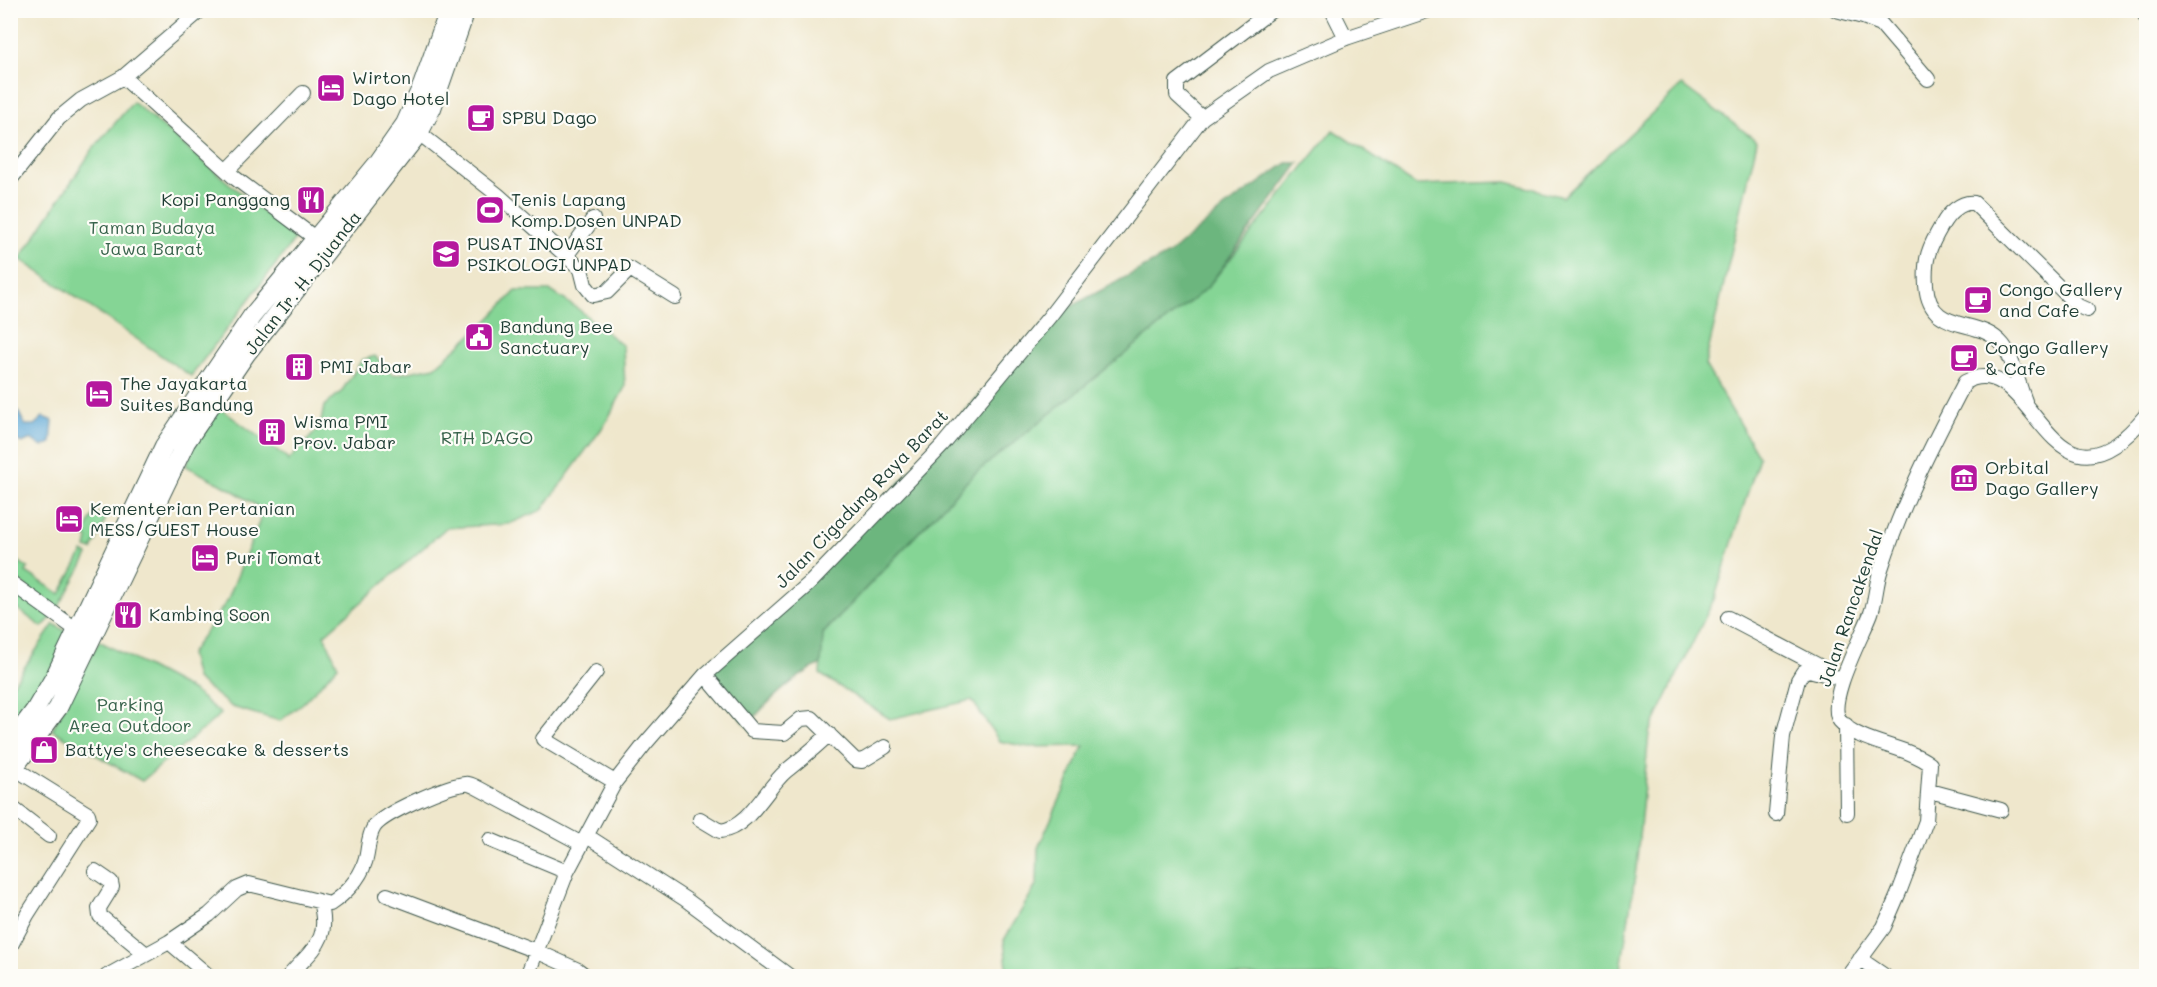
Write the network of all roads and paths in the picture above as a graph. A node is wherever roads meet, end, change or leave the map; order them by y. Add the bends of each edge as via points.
1 (201, 10) edge
2 (449, 10) edge
3 (466, 10) edge
4 (1272, 10) edge
5 (1332, 10) edge
6 (1430, 10) edge
7 (1836, 10) edge
8 (1878, 10) edge
9 (2143, 10) edge
10 (1863, 17) junction
11 (2146, 17) edge
12 (1346, 38) junction
13 (123, 77) junction
14 (1928, 79) dead end
15 (303, 93) dead end
16 (1202, 118) junction
17 (419, 133) junction
18 (227, 171) junction
19 (10, 180) edge
20 (593, 219) dead end
21 (322, 243) junction
22 (566, 256) junction
23 (675, 297) dead end
24 (2087, 310) dead end
25 (2025, 403) junction
26 (2146, 415) edge
27 (10, 582) edge
28 (1728, 618) dead end
29 (83, 634) junction
30 (596, 672) dead end
31 (705, 675) junction
32 (1844, 675) junction
33 (1846, 725) junction
34 (829, 734) junction
35 (10, 744) edge
36 (885, 747) dead end
37 (12, 770) edge
38 (615, 782) junction
39 (1930, 791) junction
40 (10, 806) edge
41 (2001, 810) dead end
42 (1847, 813) dead end
43 (1776, 814) dead end
44 (700, 819) dead end
45 (49, 836) dead end
46 (490, 840) dead end
47 (584, 840) junction
48 (95, 872) dead end
49 (567, 872) junction
50 (387, 895) dead end
51 (320, 902) junction
52 (14, 930) edge
53 (169, 942) junction
54 (10, 947) edge
55 (536, 951) junction
56 (146, 954) junction
57 (1860, 958) junction
58 (107, 976) edge
59 (209, 976) edge
60 (289, 976) edge
61 (527, 976) edge
62 (586, 976) edge
63 (789, 976) edge
64 (1848, 976) edge
65 (1885, 976) edge

1 - 13 street
2 - 21 main road, Jalan Ir. H. Djuanda via 405,124
3 - 17 main road, Jalan Ir. H. Djuanda via 432,108
4 - 16 street via 1177,82 1178,95
5 - 12 street
6 - 12 street, Jalan Cigadung Raya Barat
7 - 10 street
8 - 10 street
9 - 11 street
10 - 14 street via 1881,24
12 - 16 street, Jalan Cigadung Raya Barat via 1260,76
13 - 18 street
13 - 19 street via 81,100 59,118
15 - 18 street
16 - 31 street, Jalan Cigadung Raya Barat via 1050,316 942,446 811,582
17 - 21 main road, Jalan Ir. H. Djuanda
17 - 22 street via 498,195
18 - 21 street
20 - 22 street
21 - 29 main road, Jalan Ir. H. Djuanda via 177,456
22 - 23 street via 581,269 585,285 596,296 607,292 630,269
24 - 25 street via 2078,306 1974,203 1963,204 1946,218 1927,250 1927,301 1945,319 1989,334 2004,345
25 - 26 street, Jalan Rancakendal via 2040,424 2085,456 2106,452
25 - 32 street, Jalan Rancakendal via 1993,376 1976,376 1965,382 1907,498 1881,569 1872,612
27 - 29 street
28 - 32 street
29 - 35 main road, Jalan Ir. H. Djuanda
29 - 37 main road, Jalan Ir. H. Djuanda via 58,708
30 - 38 street via 543,739
31 - 34 street via 752,731 784,733 812,718
31 - 38 street, Jalan Cigadung Raya Barat
32 - 33 street, Jalan Rancakendal via 1837,715
32 - 43 street via 1809,670 1798,680 1783,736
33 - 39 street via 1872,739 1907,750 1930,764
33 - 42 street
34 - 36 street via 859,761
34 - 44 street via 785,772 742,820 720,831
37 - 52 street via 89,818
38 - 47 street, Jalan Cigadung Raya Barat
39 - 41 street
39 - 57 street via 1926,821 1889,917
40 - 45 street
46 - 49 street
47 - 49 street, Jalan Cigadung Raya Barat
47 - 51 street via 465,784 419,800 377,823 360,874 340,897 328,905
47 - 63 street via 685,899
48 - 56 street via 112,886 99,909 100,916
49 - 55 street, Jalan Cigadung Raya Barat
50 - 55 street
51 - 53 street via 249,884
51 - 60 street via 326,922 323,937
52 - 54 street
53 - 56 street
53 - 59 street
55 - 61 street, Jalan Cigadung Raya Barat
55 - 62 street
56 - 58 street
57 - 64 street
57 - 65 street

